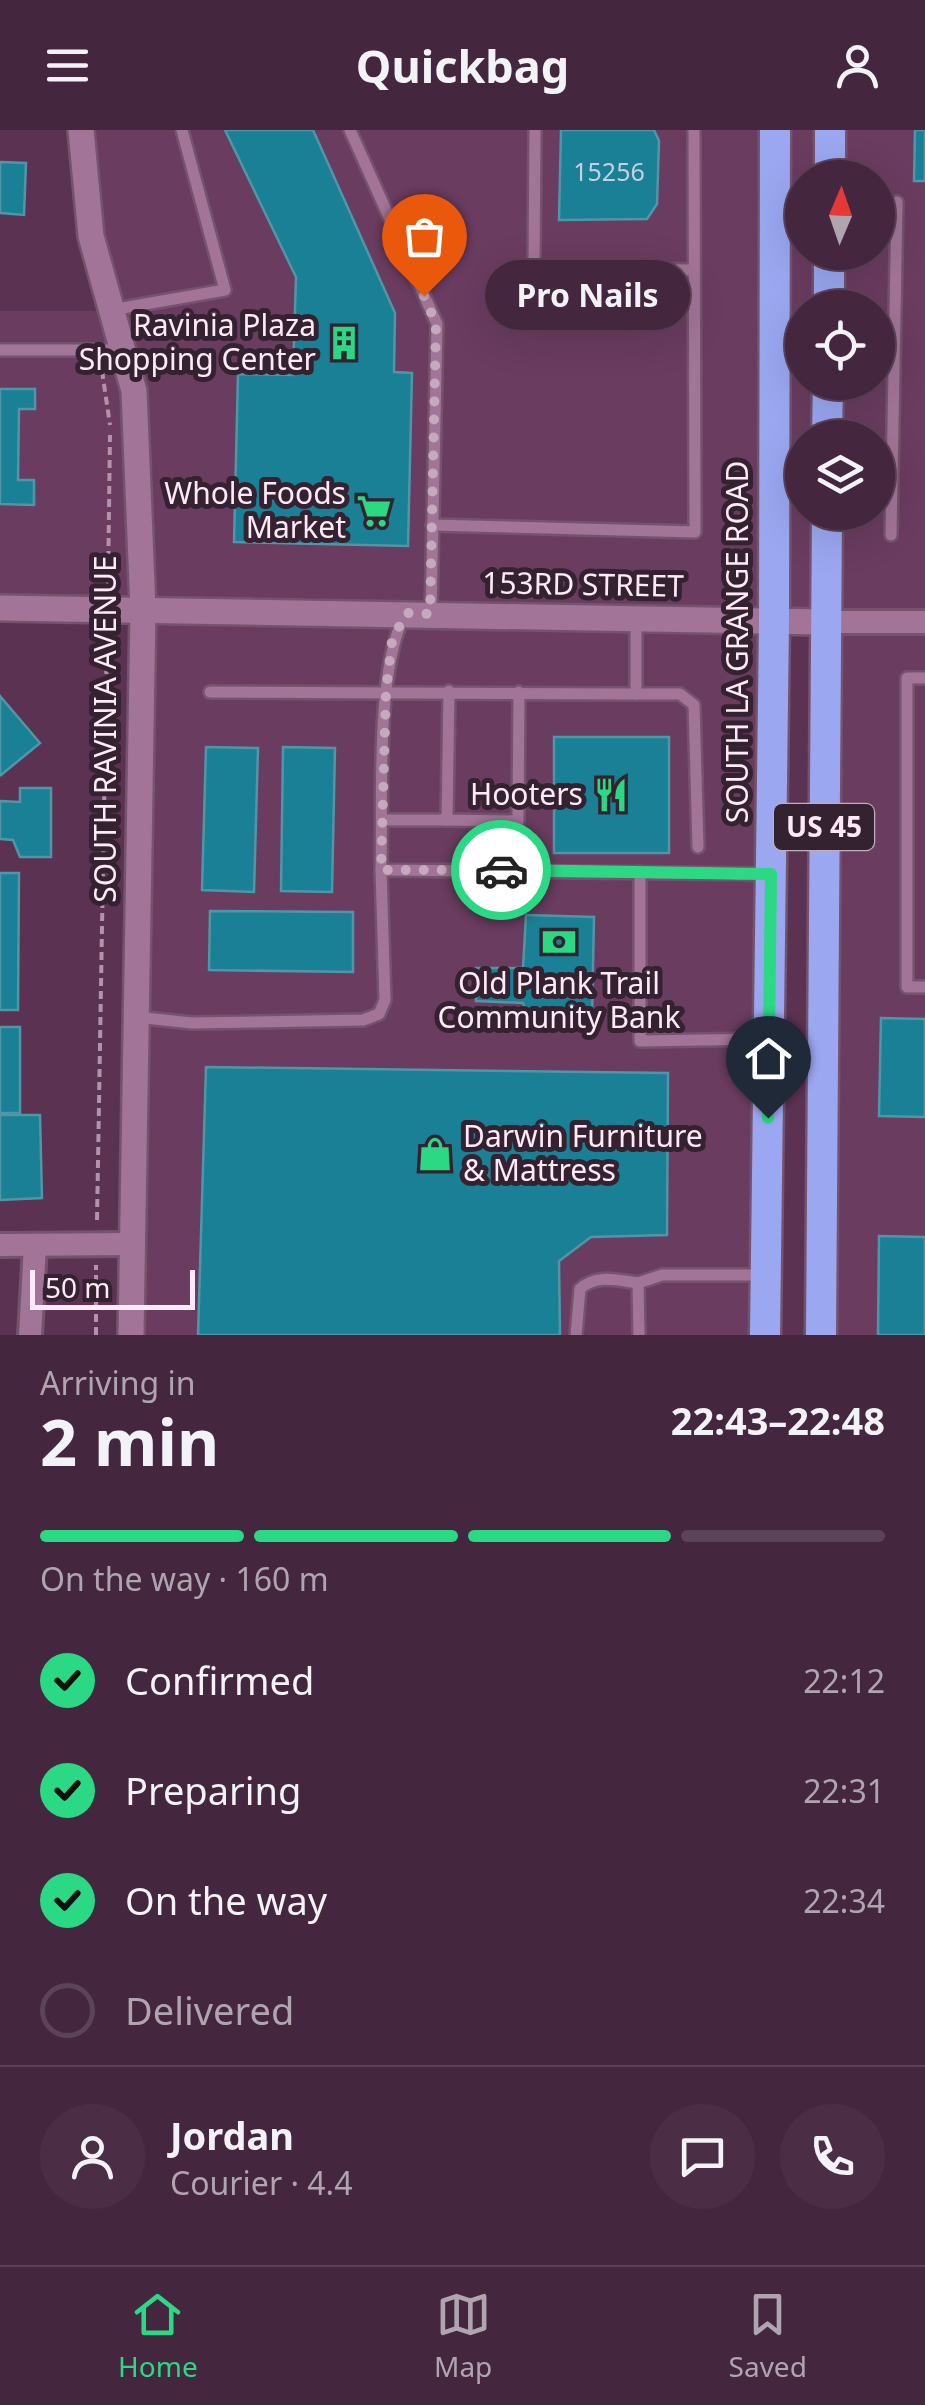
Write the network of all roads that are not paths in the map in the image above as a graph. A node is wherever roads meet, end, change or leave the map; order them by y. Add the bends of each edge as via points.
1 (81, 130) edge
2 (182, 130) edge
3 (350, 130) edge
4 (535, 130) edge
5 (694, 130) edge
6 (775, 130) edge
7 (830, 130) edge
8 (830, 160) edge
9 (896, 202) dead end
10 (692, 270) junction
11 (111, 310) junction
12 (0, 350) edge
13 (122, 350) junction
14 (432, 524) junction
15 (827, 530) edge
16 (891, 535) dead end
17 (0, 608) edge
18 (143, 608) junction
19 (418, 614) junction
20 (636, 618) junction
21 (774, 621) junction
22 (826, 622) junction
23 (925, 622) edge
24 (925, 678) edge
25 (386, 691) junction
26 (210, 692) dead end
27 (449, 692) junction
28 (519, 692) junction
29 (636, 694) junction
30 (383, 820) junction
31 (447, 820) junction
32 (698, 846) dead end
33 (381, 870) junction
34 (640, 872) junction
35 (771, 874) junction
36 (925, 987) edge
37 (136, 1018) junction
38 (768, 1039) junction
39 (35, 1244) junction
40 (132, 1244) junction
41 (0, 1245) edge
42 (766, 1275) junction
43 (638, 1283) junction
44 (30, 1335) edge
45 (131, 1335) edge
46 (576, 1335) edge
47 (638, 1335) edge
48 (765, 1335) edge
49 (821, 1335) edge

1 - 11 street, SOUTH RAVINIA AVENUE via 90,236
2 - 11 lane via 226,290
3 - 14 lane via 436,324
4 - 10 lane via 534,268
5 - 10 lane
6 - 21 highway, SOUTH LA GRANGE ROAD / US 45
7 - 8 highway
9 - 16 lane
10 - 14 lane via 695,532
11 - 13 street, SOUTH RAVINIA AVENUE
12 - 13 lane
13 - 18 street, SOUTH RAVINIA AVENUE via 134,391
14 - 19 lane
15 - 22 highway, US 45
17 - 18 street, 153RD STREET
18 - 19 street, 153RD STREET
18 - 37 street, SOUTH RAVINIA AVENUE
19 - 20 street, 153RD STREET
19 - 25 lane via 392,641
20 - 21 street, 153RD STREET
20 - 29 lane
21 - 22 street, 153RD STREET
21 - 35 highway, SOUTH LA GRANGE ROAD / US 45
22 - 23 street, 153RD STREET
22 - 49 highway, US 45
24 - 36 lane via 907,678 907,987
25 - 26 lane
25 - 27 lane
25 - 30 lane
27 - 28 lane
27 - 31 lane
28 - 29 lane
28 - 31 lane via 518,822
29 - 32 lane via 680,694 694,705
30 - 31 lane
30 - 33 lane
33 - 34 lane
33 - 37 lane via 385,1000 379,1014 363,1020 192,1023
34 - 35 lane
34 - 38 lane via 640,1041
35 - 38 highway, SOUTH LA GRANGE ROAD / US 45
37 - 40 street, SOUTH RAVINIA AVENUE
38 - 42 highway, SOUTH LA GRANGE ROAD / US 45
39 - 40 street
39 - 41 street
39 - 44 street
40 - 45 street, SOUTH RAVINIA AVENUE
42 - 43 lane via 662,1274
42 - 48 highway, SOUTH LA GRANGE ROAD / US 45
43 - 46 lane via 588,1282 580,1289
43 - 47 lane

